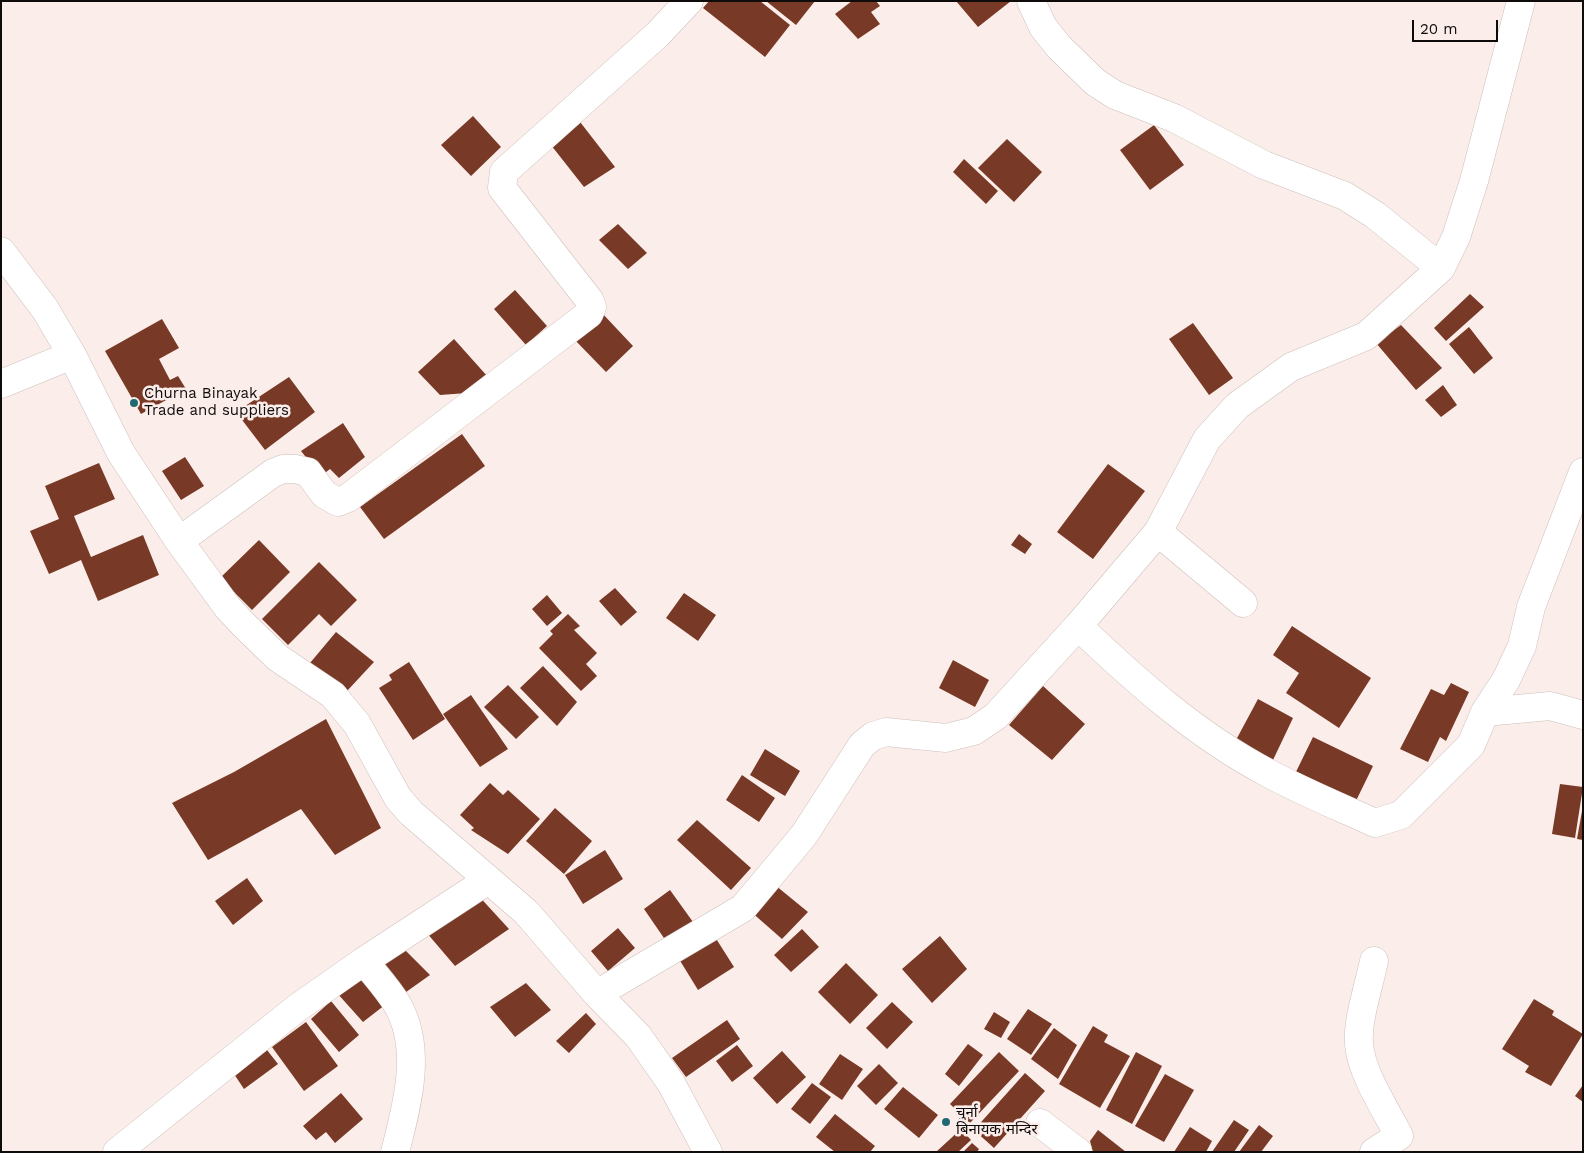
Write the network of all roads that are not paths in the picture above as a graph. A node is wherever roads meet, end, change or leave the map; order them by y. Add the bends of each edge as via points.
1 (690, 1) edge
2 (1031, 1) edge
3 (1521, 1) edge
4 (1, 251) edge
5 (1441, 268) junction
6 (72, 355) junction
7 (1, 384) edge
8 (1583, 472) edge
9 (1158, 532) junction
10 (179, 541) junction
11 (1244, 603) dead end
12 (1078, 626) junction
13 (1485, 712) junction
14 (1583, 715) edge
15 (488, 880) junction
16 (364, 961) junction
17 (1374, 961) dead end
18 (597, 994) junction
19 (1040, 1123) dead end
20 (117, 1152) edge
21 (395, 1152) edge
22 (708, 1152) edge
23 (1078, 1152) edge
24 (1374, 1152) edge

1 - 10 street via 657,35 504,172 502,188 590,301 592,308 589,314 348,498 338,502 324,494 308,472 283,469
2 - 5 street via 1043,27 1058,47 1095,82 1115,95 1174,118 1264,165 1346,196
3 - 5 street via 1474,180 1456,237
4 - 6 street via 46,309
5 - 9 street via 1366,336 1291,367 1237,406 1207,439
6 - 7 street
6 - 10 street via 121,453
8 - 13 street via 1530,607 1522,646 1506,680
9 - 11 street
9 - 12 street
10 - 15 street via 244,625 278,658 333,695 357,724 398,798 411,813
12 - 13 street via 1144,688 1209,737 1267,773 1375,824 1401,815 1472,745
12 - 18 street via 996,716 974,731 946,738 886,732 868,740 804,835 743,908
13 - 14 street via 1550,706
15 - 16 street
15 - 18 street via 526,912
16 - 20 street via 297,1008
16 - 21 street via 396,1004 410,1039 407,1106
17 - 24 street via 1359,1045 1366,1070 1399,1136
18 - 22 street via 638,1036 671,1083
19 - 23 street

